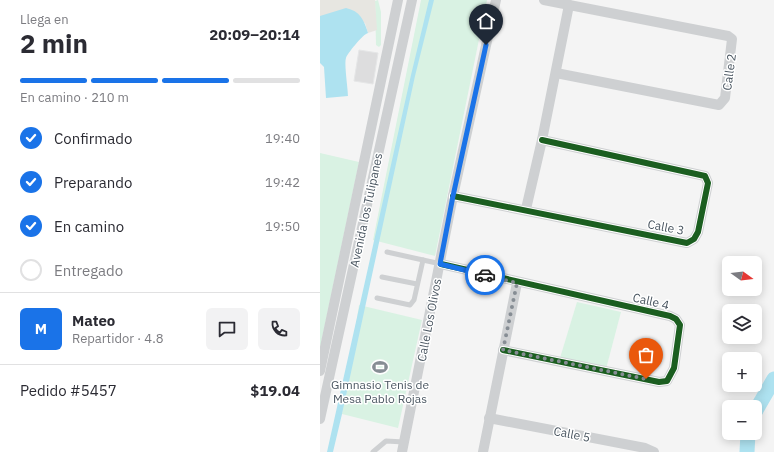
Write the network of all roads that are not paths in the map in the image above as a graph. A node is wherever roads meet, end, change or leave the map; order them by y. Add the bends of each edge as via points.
1 (398, 0) edge
2 (412, 0) edge
3 (496, 0) edge
4 (544, 0) edge
5 (569, 5) junction
6 (556, 73) junction
7 (542, 140) junction
8 (453, 196) junction
9 (526, 209) junction
10 (387, 252) dead end
11 (422, 260) junction
12 (440, 264) junction
13 (382, 277) dead end
14 (517, 283) junction
15 (417, 284) junction
16 (377, 298) dead end
17 (503, 350) junction
18 (320, 371) edge
19 (489, 418) junction
20 (320, 419) edge
21 (403, 447) edge
22 (373, 452) edge
23 (483, 452) edge
24 (654, 452) edge

1 - 18 street, Avenida los Tulipanes
2 - 20 street, Avenida los Tulipanes
3 - 8 street, Calle Los Olivos
4 - 5 street, Calle 2
5 - 6 street
5 - 6 street, Calle 2 via 728,36 732,39 733,46 725,98 719,105
6 - 7 street
7 - 9 street
7 - 9 street, Calle 3 via 704,176 708,183 698,232 694,239 687,243
8 - 9 street, Calle 3
8 - 12 street, Calle Los Olivos
10 - 11 lane
11 - 12 lane
11 - 15 lane
12 - 14 street, Calle 4
12 - 21 street, Calle Los Olivos
13 - 15 lane
14 - 17 street
14 - 17 street, Calle 4 via 676,319 680,325 680,332 674,368 666,382 659,382
15 - 16 lane via 414,300 410,305
17 - 19 street
19 - 23 street
19 - 24 street, Calle 5 via 645,448
21 - 22 lane via 386,441

